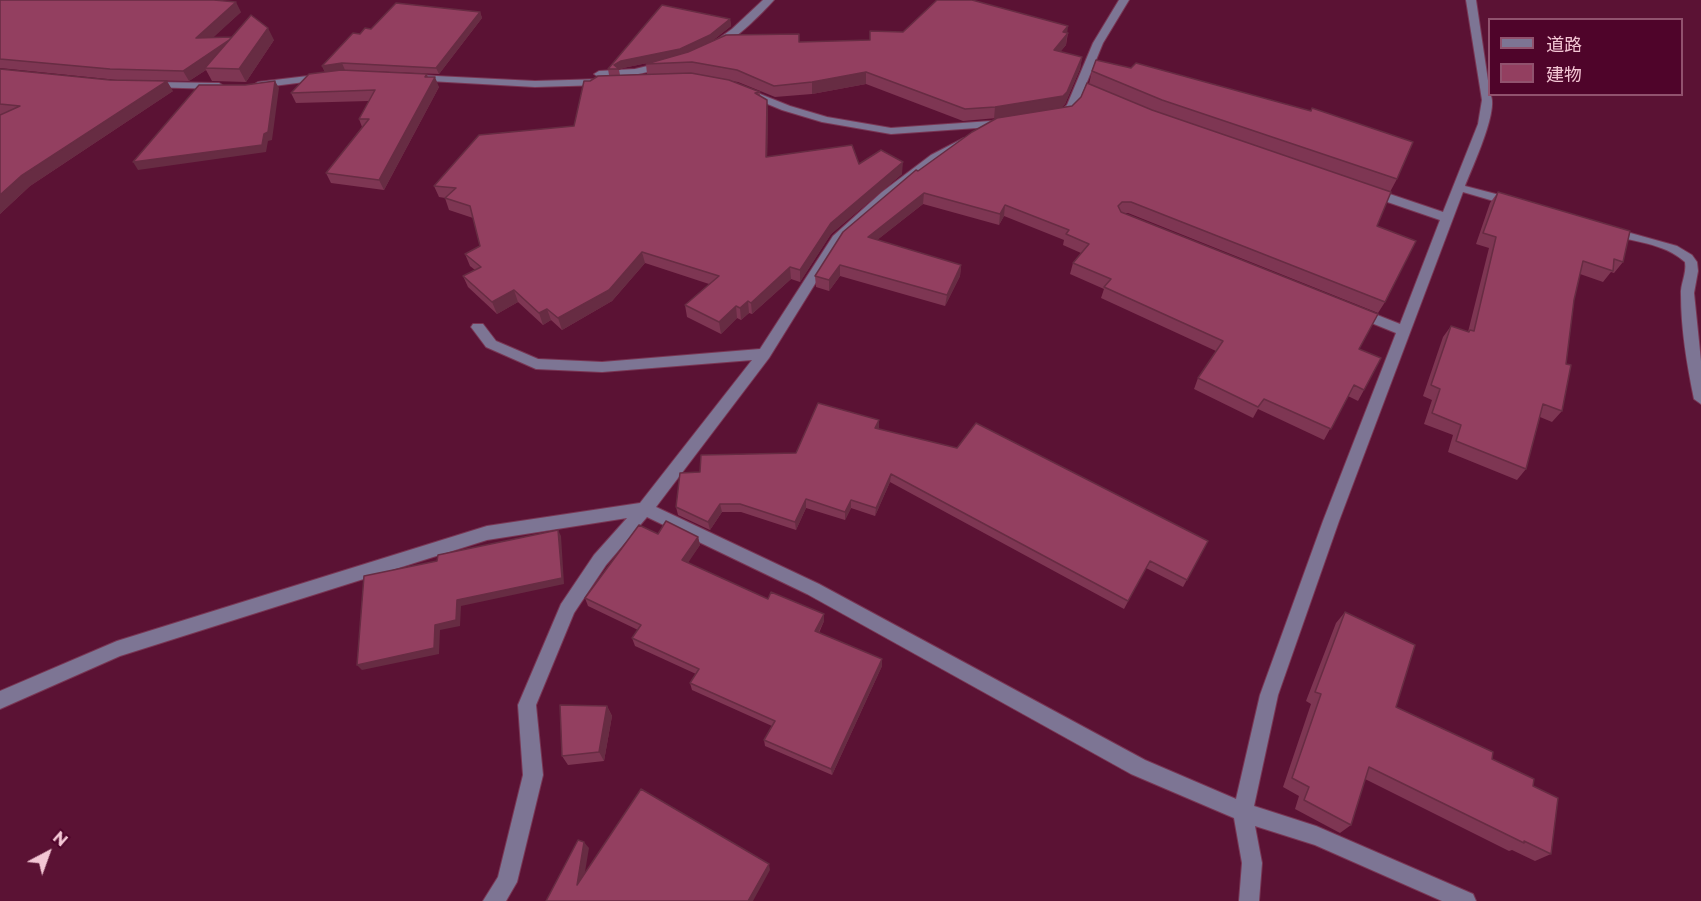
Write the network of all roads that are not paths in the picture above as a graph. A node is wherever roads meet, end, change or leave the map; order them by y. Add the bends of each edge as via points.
1 (757, 0) edge
2 (769, 0) edge
3 (1124, 0) edge
4 (1471, 0) edge
5 (739, 25) junction
6 (704, 51) edge
7 (675, 62) edge
8 (334, 76) edge
9 (402, 77) edge
10 (648, 80) edge
11 (494, 81) junction
12 (139, 85) edge
13 (227, 86) edge
14 (249, 87) edge
15 (744, 90) edge
16 (1047, 116) edge
17 (1016, 121) edge
18 (994, 124) junction
19 (1460, 188) junction
20 (1364, 190) edge
21 (1526, 207) edge
22 (1448, 218) junction
23 (1592, 226) edge
24 (1340, 305) edge
25 (478, 327) dead end
26 (1405, 331) junction
27 (764, 354) junction
28 (1701, 399) edge
29 (645, 509) junction
30 (0, 700) edge
31 (1243, 812) junction
32 (493, 901) edge
33 (1249, 901) edge
34 (1466, 901) edge

1 - 5 street
2 - 5 street
3 - 16 street via 1098,43 1085,88 1065,112
4 - 19 street via 1487,100 1484,124
5 - 6 street via 724,42
7 - 11 street via 635,72
8 - 14 street
9 - 11 street
10 - 11 street via 535,84
12 - 13 street
15 - 18 street via 786,108 858,127 891,131
17 - 18 street
18 - 27 street via 935,157 837,239
19 - 21 street
19 - 22 street
20 - 22 street
22 - 26 street
23 - 28 street via 1669,248 1691,262 1687,294
24 - 26 street
25 - 27 street via 491,344 536,364 602,367
26 - 31 street via 1269,695
27 - 29 street
29 - 30 street via 487,533 117,649
29 - 31 street via 813,588 1138,767
29 - 32 street via 600,561 567,609 527,705 533,775 507,882
31 - 33 street via 1252,863
31 - 34 street via 1316,836

